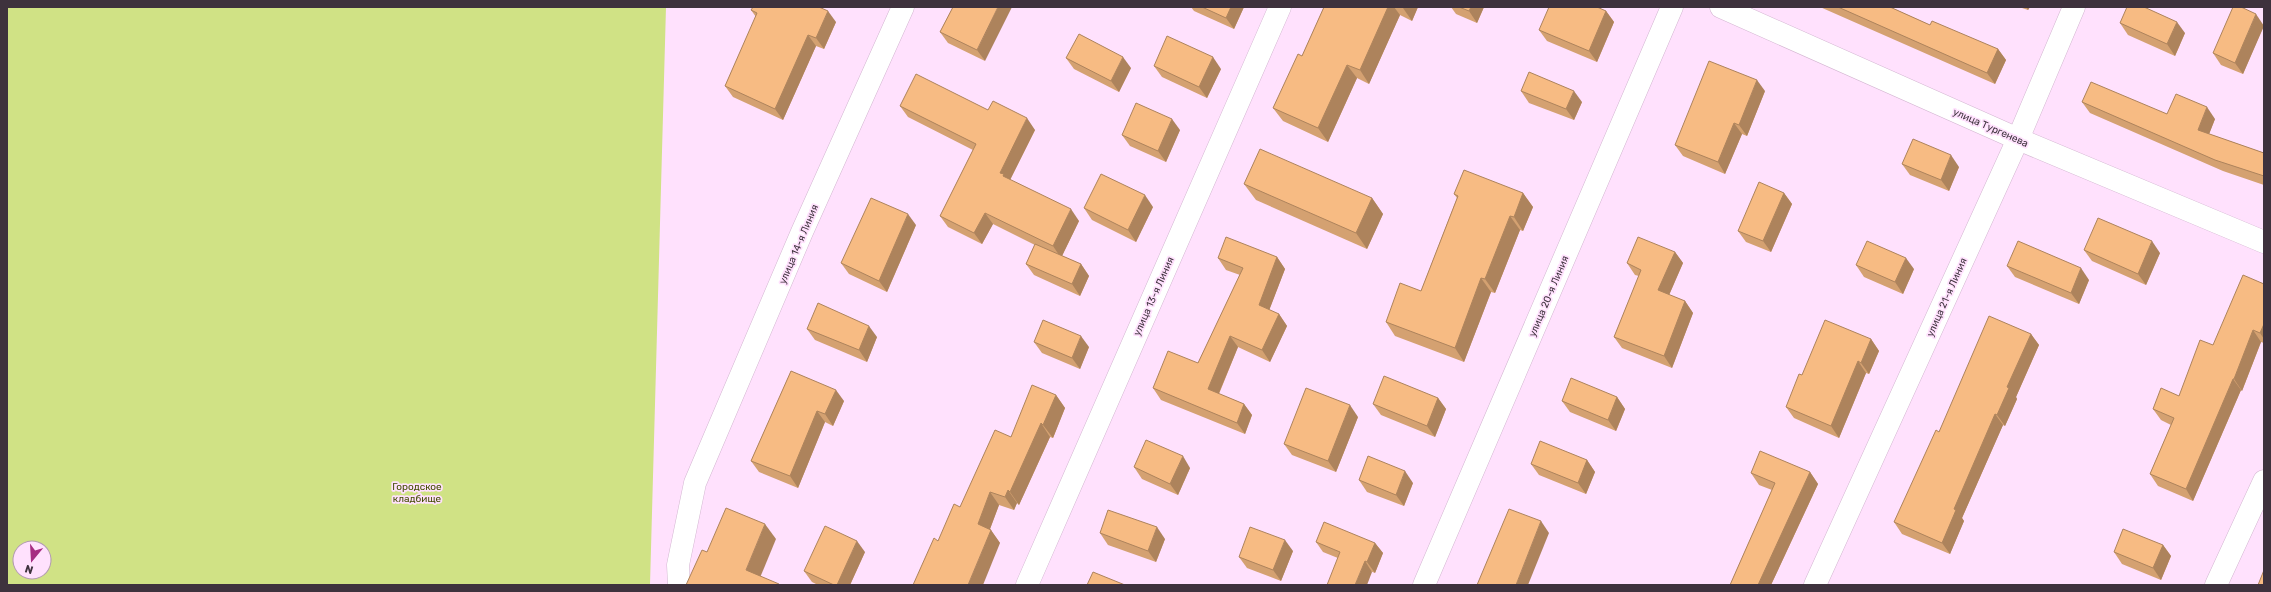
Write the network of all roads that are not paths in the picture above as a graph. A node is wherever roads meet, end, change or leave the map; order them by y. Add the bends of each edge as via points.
1 (903, 7) edge
2 (1280, 7) edge
3 (1672, 7) edge
4 (1721, 7) edge
5 (2074, 7) edge
6 (2018, 139) junction
7 (2264, 242) edge
8 (2264, 480) edge
9 (679, 585) edge
10 (1028, 585) edge
11 (1424, 585) edge
12 (1815, 585) edge
13 (2216, 585) edge

1 - 9 street, улица 14-я Линия via 802,232 695,483 678,564
2 - 10 street, улица 13-я Линия
3 - 11 street, улица 20-я Линия
4 - 6 street, улица Тургенева
5 - 6 street, улица 21-я Линия
6 - 7 street, улица Тургенева
6 - 12 street, улица 21-я Линия
8 - 13 street

